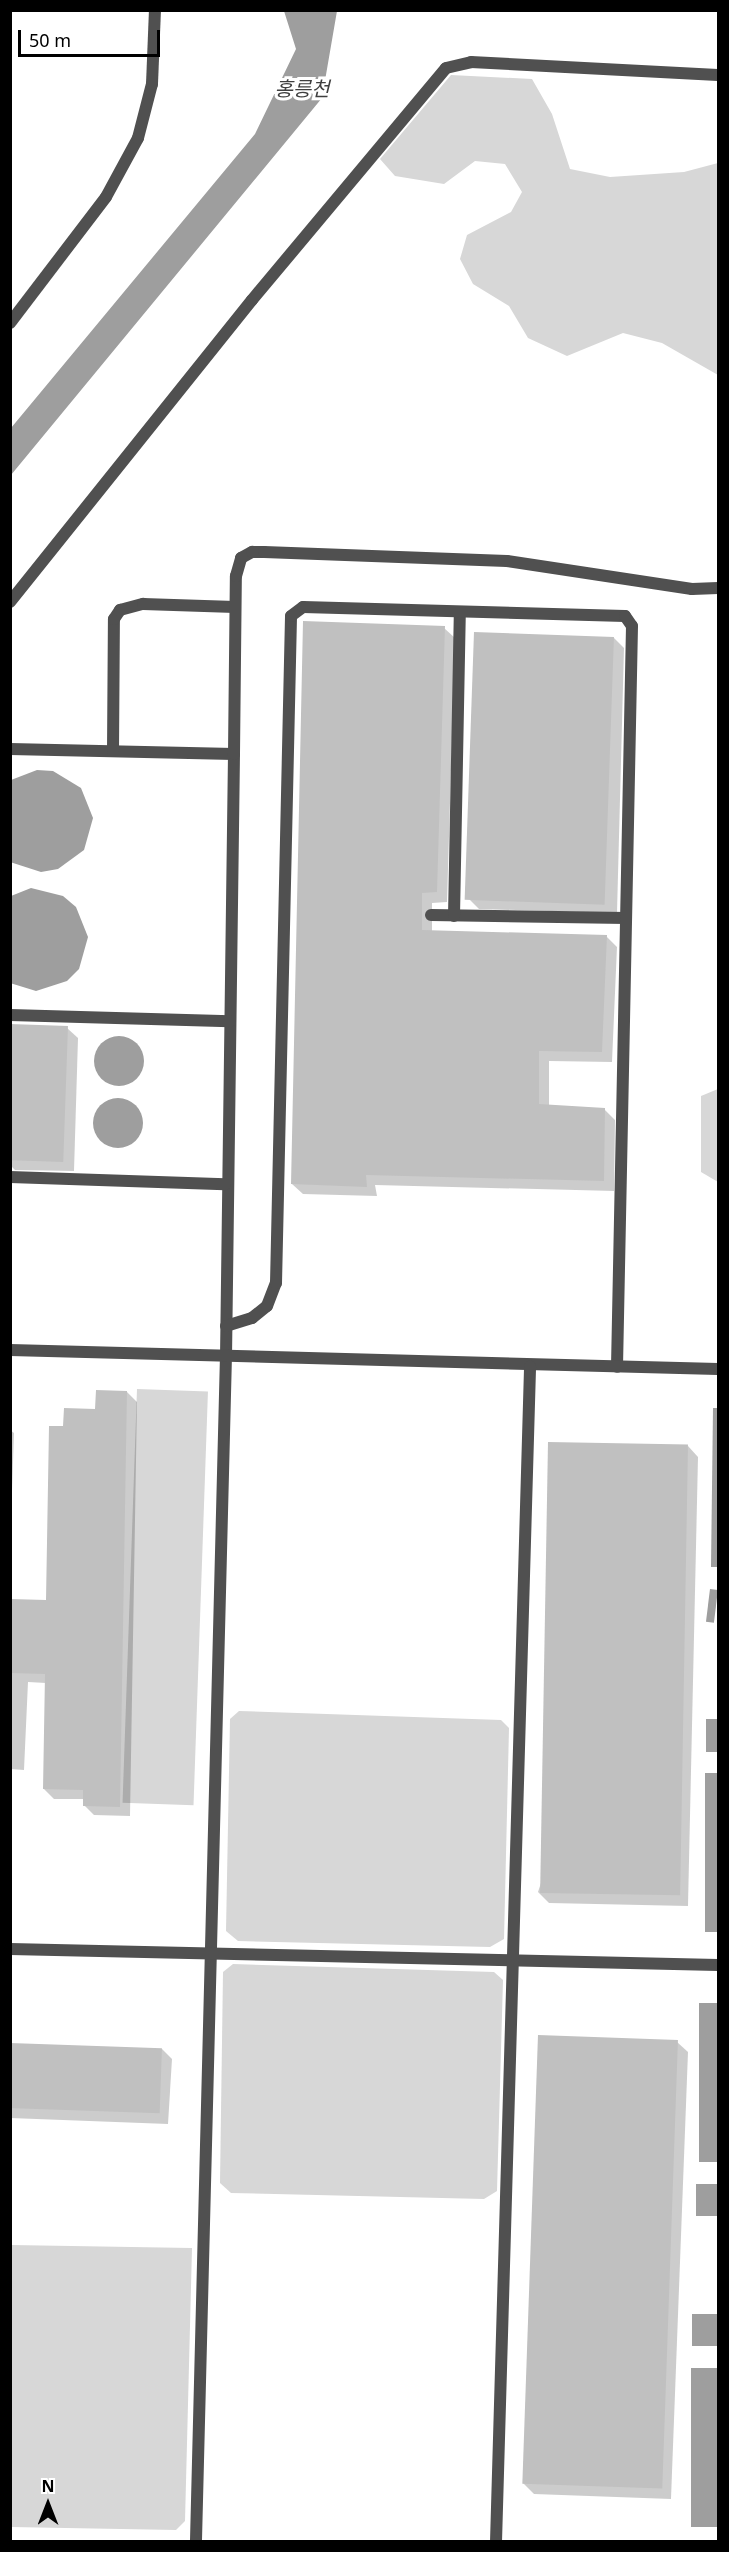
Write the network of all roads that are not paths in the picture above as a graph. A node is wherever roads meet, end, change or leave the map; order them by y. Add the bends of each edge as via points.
1 (155, 10) edge
2 (718, 75) edge
3 (10, 323) edge
4 (718, 588) edge
5 (10, 602) edge
6 (235, 608) junction
7 (460, 612) junction
8 (10, 749) edge
9 (113, 752) junction
10 (234, 754) junction
11 (431, 915) dead end
12 (454, 916) junction
13 (626, 918) junction
14 (10, 1015) edge
15 (230, 1021) junction
16 (10, 1177) edge
17 (225, 1184) junction
18 (226, 1326) junction
19 (10, 1350) edge
20 (226, 1355) junction
21 (530, 1366) junction
22 (617, 1367) junction
23 (718, 1369) edge
24 (10, 1949) edge
25 (212, 1953) junction
26 (514, 1959) junction
27 (718, 1965) edge
28 (196, 2541) edge
29 (496, 2541) edge

1 - 3 street via 152,84 138,138 106,197
2 - 5 street via 471,62 446,68 252,300
4 - 6 street via 692,589 507,561 252,552 241,558
6 - 9 street via 143,604 120,610 114,619
6 - 10 street
7 - 12 street
7 - 13 street via 625,616 632,626
7 - 18 street via 303,607 291,616 276,1283 267,1306 252,1318
8 - 9 street
9 - 10 street
10 - 15 street
11 - 12 street
12 - 13 street
13 - 22 street
14 - 15 street
15 - 17 street
16 - 17 street
17 - 18 street
18 - 20 street
19 - 20 street
20 - 21 street
20 - 25 street
21 - 22 street
21 - 26 street
22 - 23 street
24 - 25 street
25 - 26 street
25 - 28 street
26 - 27 street
26 - 29 street

